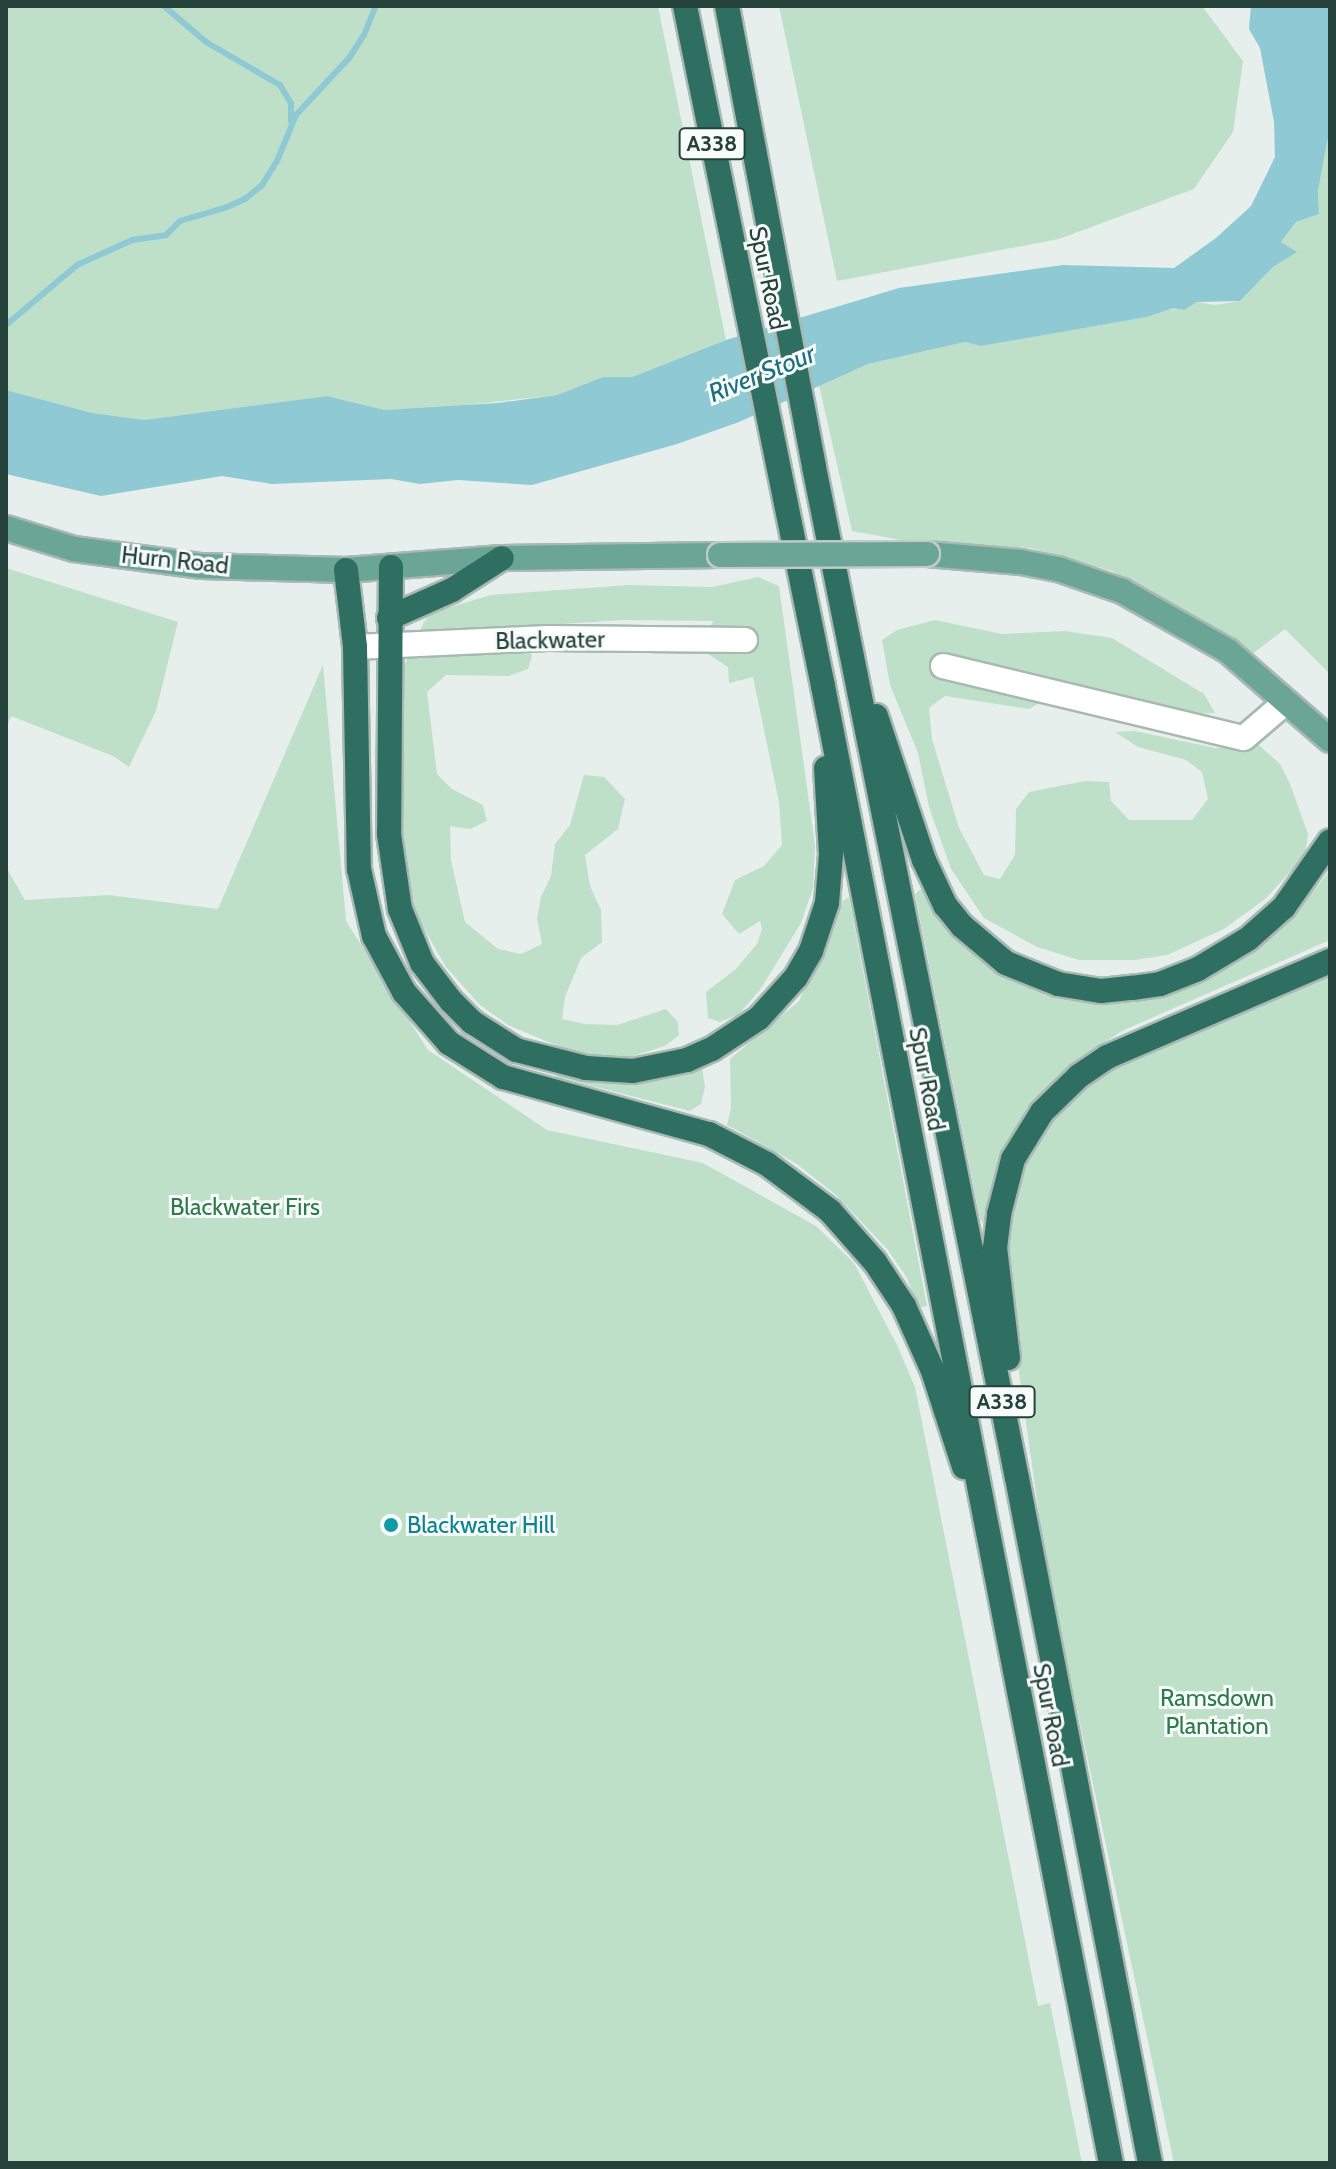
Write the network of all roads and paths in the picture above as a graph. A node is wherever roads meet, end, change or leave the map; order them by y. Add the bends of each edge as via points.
1 (685, 6) edge
2 (727, 6) edge
3 (6, 528) edge
4 (502, 558) junction
5 (391, 567) junction
6 (346, 570) junction
7 (389, 618) junction
8 (745, 640) dead end
9 (388, 644) junction
10 (355, 647) junction
11 (853, 655) junction
12 (943, 666) dead end
13 (823, 686) junction
14 (1286, 702) junction
15 (1330, 740) edge
16 (1330, 841) edge
17 (1330, 961) edge
18 (1017, 1478) junction
19 (983, 1514) junction
20 (1111, 2163) edge
21 (1150, 2163) edge

1 - 13 highway, Spur Road / A338
2 - 11 highway, Spur Road / A338
3 - 6 main road, Hurn Road via 74,549 202,566
4 - 5 main road, Hurn Road
4 - 7 highway via 452,590
4 - 14 main road, Hurn Road, bridge via 927,554 1021,562 1122,591 1228,651
5 - 6 main road, Hurn Road
5 - 7 highway
6 - 10 highway
7 - 9 highway
8 - 9 street, Blackwater via 548,638
9 - 10 street, Blackwater
9 - 13 highway via 389,834 393,879 409,937 451,1001 495,1039 538,1058 586,1068 633,1071 687,1060 759,1018 796,977 820,928 830,877
10 - 19 highway via 359,869 374,936 404,992 449,1043 503,1077 709,1134 767,1164 830,1211 875,1262 917,1331
11 - 16 highway via 892,755 924,860 945,905 984,946 1030,975 1101,991 1179,978 1266,924
11 - 18 highway, Spur Road / A338
12 - 14 street via 1244,738
13 - 19 highway, Spur Road / A338
14 - 15 main road, Hurn Road
17 - 18 highway via 1107,1057 1063,1091 1025,1136 1005,1185 995,1248
18 - 21 highway, Spur Road / A338
19 - 20 highway, Spur Road / A338

